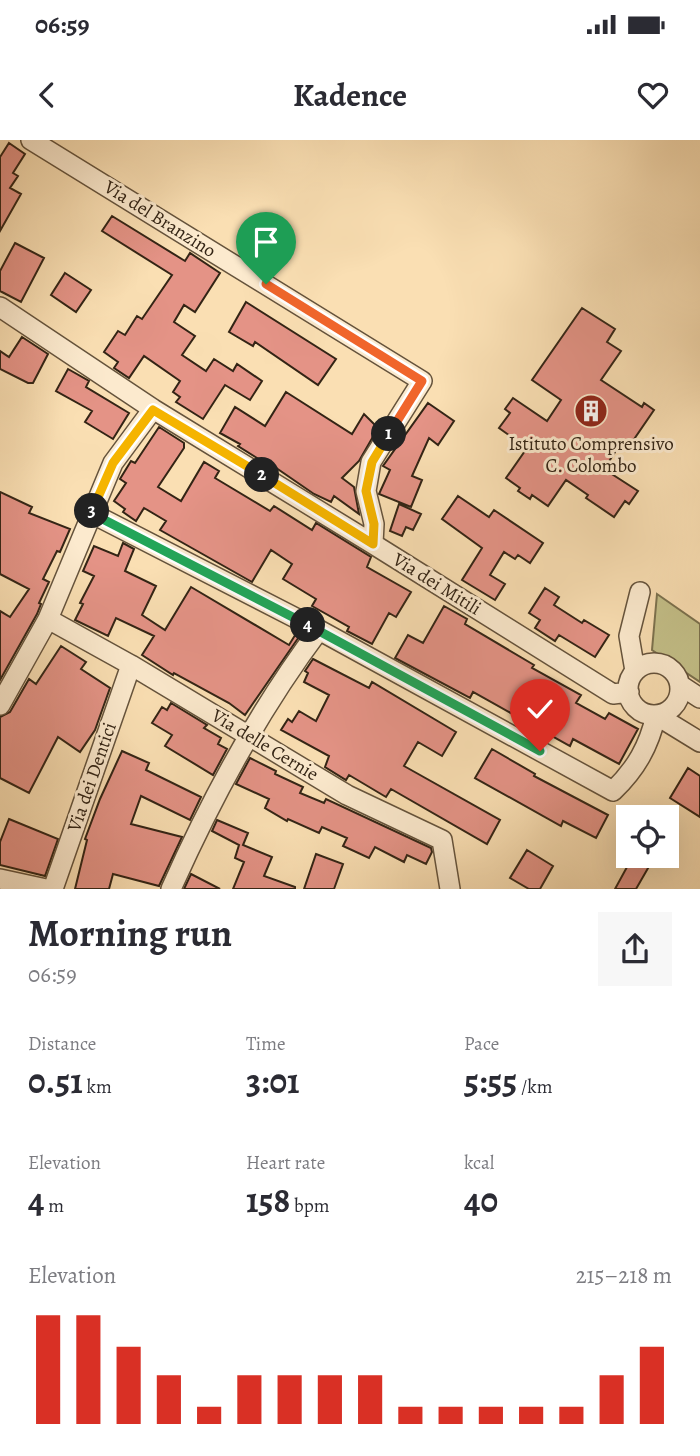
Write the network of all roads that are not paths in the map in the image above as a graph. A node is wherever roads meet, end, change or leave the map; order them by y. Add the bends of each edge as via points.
1 (31, 140) edge
2 (0, 307) edge
3 (153, 410) junction
4 (91, 513) junction
5 (373, 544) junction
6 (640, 592) dead end
7 (48, 620) junction
8 (319, 630) junction
9 (131, 665) junction
10 (635, 671) junction
11 (680, 685) junction
12 (629, 692) junction
13 (700, 698) edge
14 (0, 705) edge
15 (656, 715) junction
16 (248, 735) junction
17 (700, 742) edge
18 (0, 879) edge
19 (46, 889) edge
20 (53, 889) edge
21 (171, 889) edge
22 (450, 889) edge

1 - 5 street, Via del Branzino via 422,381 372,462 366,491 374,524
2 - 3 street, Via dei Mitili
3 - 4 street via 113,463
3 - 5 street, Via dei Mitili
4 - 7 street
4 - 8 street
5 - 12 street, Via dei Mitili via 613,694
6 - 10 street via 629,636
7 - 9 street, Via delle Cernie
7 - 14 street
8 - 15 street via 613,791 630,776 644,752
8 - 16 street
9 - 16 street, Via delle Cernie
9 - 20 street, Via dei Dentici
10 - 11 street via 647,664 662,664 674,671
10 - 12 street
11 - 13 street
11 - 15 street via 675,705
12 - 15 street via 635,706
15 - 17 street
16 - 21 street
16 - 22 street, Via delle Cernie via 347,795 442,840
18 - 19 street

